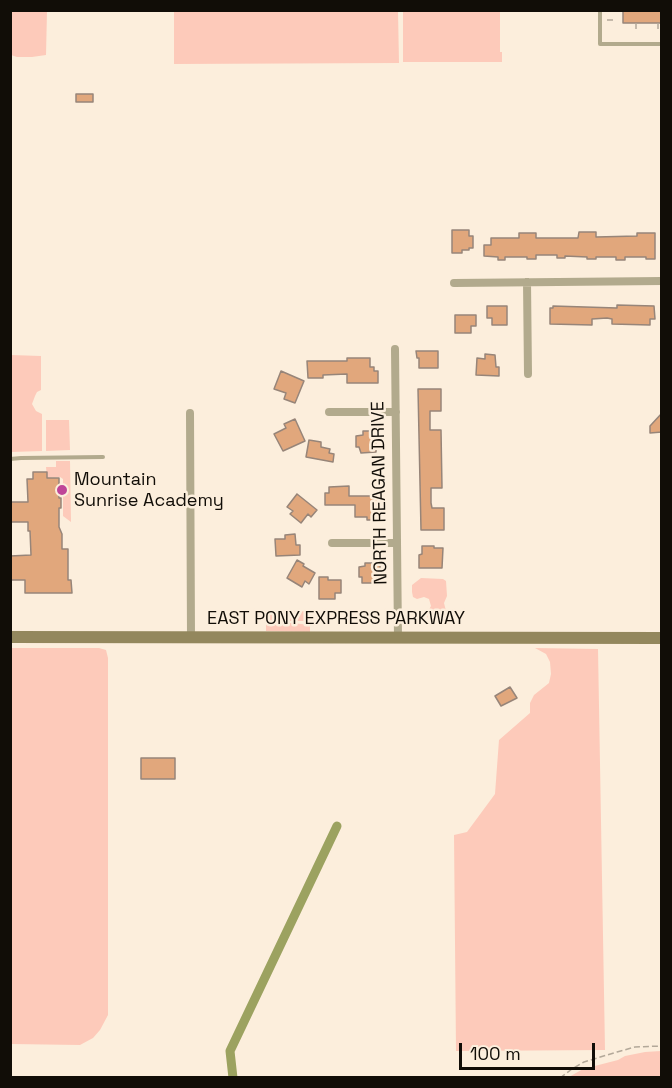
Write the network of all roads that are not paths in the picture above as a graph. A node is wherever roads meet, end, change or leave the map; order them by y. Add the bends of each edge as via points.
1 (600, 10) edge
2 (662, 44) edge
3 (662, 281) edge
4 (528, 282) junction
5 (454, 283) dead end
6 (396, 349) dead end
7 (528, 374) dead end
8 (396, 411) junction
9 (329, 412) dead end
10 (190, 413) dead end
11 (103, 457) dead end
12 (10, 459) edge
13 (332, 543) dead end
14 (397, 543) junction
15 (10, 637) edge
16 (191, 637) junction
17 (399, 638) junction
18 (662, 638) edge

1 - 2 lane via 600,44
3 - 4 street
4 - 5 street
4 - 7 street
6 - 8 street, NORTH REAGAN DRIVE
8 - 9 street
8 - 14 street, NORTH REAGAN DRIVE
10 - 16 street
11 - 12 lane
13 - 14 street
14 - 17 street, NORTH REAGAN DRIVE
15 - 16 street, EAST PONY EXPRESS PARKWAY
16 - 17 street, EAST PONY EXPRESS PARKWAY
17 - 18 street, EAST PONY EXPRESS PARKWAY

